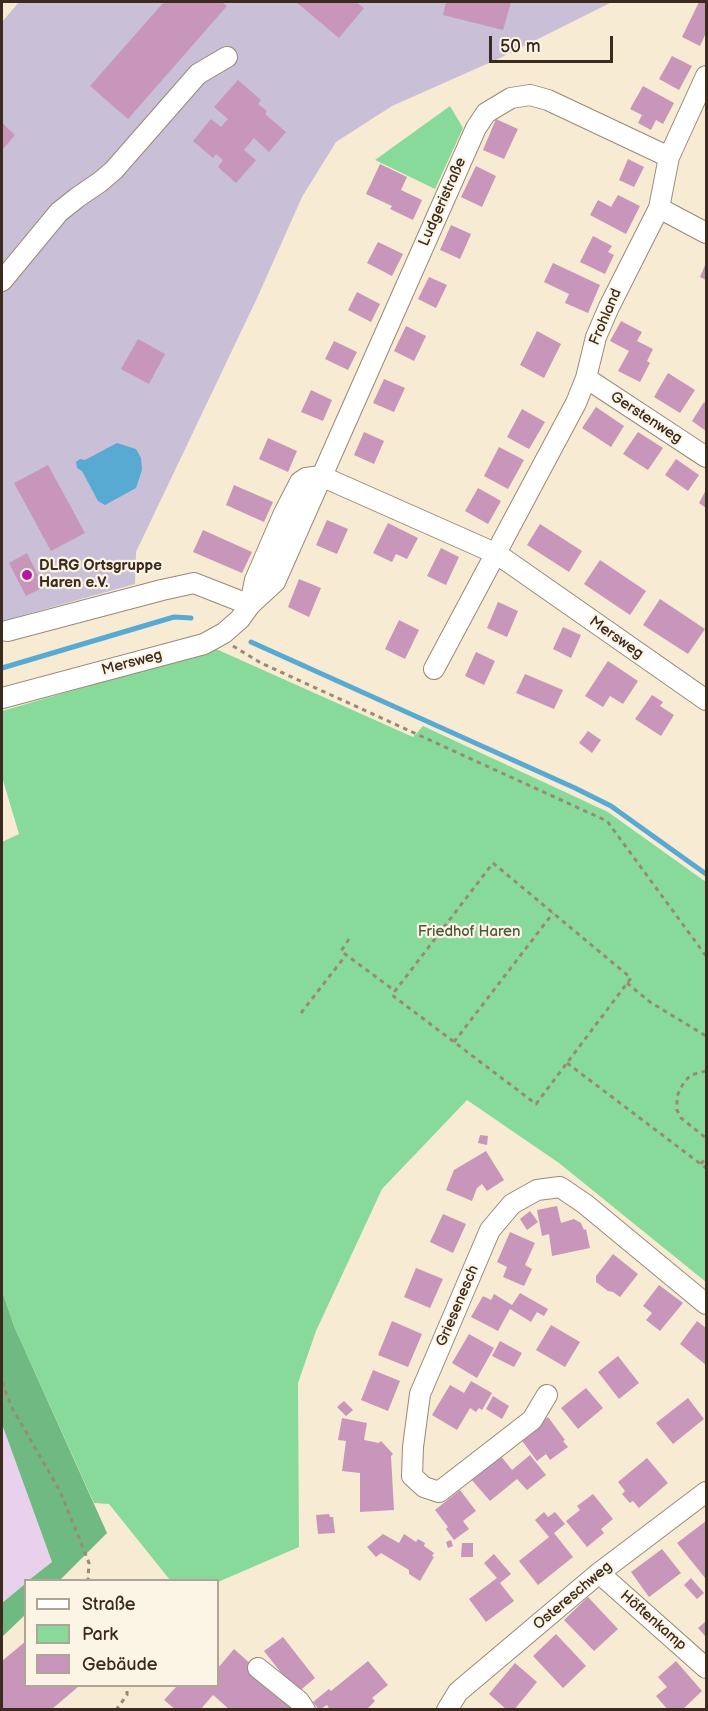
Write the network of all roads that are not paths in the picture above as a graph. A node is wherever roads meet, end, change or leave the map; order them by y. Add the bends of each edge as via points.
1 (227, 57) dead end
2 (706, 76) edge
3 (669, 157) junction
4 (659, 208) junction
5 (706, 233) edge
6 (2, 281) edge
7 (586, 378) junction
8 (706, 457) edge
9 (321, 476) junction
10 (497, 554) junction
11 (250, 605) junction
12 (7, 631) dead end
13 (434, 669) dead end
14 (2, 698) edge
15 (706, 700) edge
16 (706, 1304) edge
17 (547, 1395) dead end
18 (706, 1492) edge
19 (599, 1573) junction
20 (258, 1668) dead end
21 (706, 1668) edge
22 (304, 1710) edge
23 (447, 1710) edge

1 - 6 street via 198,74 114,170 59,212
2 - 3 street, Frohland
3 - 4 street, Frohland
3 - 9 street, Ludgeristraße via 530,95 511,98 486,113
4 - 5 street
4 - 7 street, Frohland via 596,337
7 - 8 street, Gerstenweg
7 - 10 street, Frohland
9 - 10 street, Mersweg
9 - 11 street, Mersweg via 275,582
10 - 13 street
10 - 15 street, Mersweg
11 - 12 street via 194,583
11 - 14 street, Mersweg via 240,619 204,644
16 - 17 street, Griesenesch via 560,1187 537,1190 512,1204 490,1230 420,1394 412,1476 424,1487 439,1492 532,1420
18 - 19 street, Ostereschweg
19 - 21 street, Höftenkamp
19 - 23 street, Ostereschweg via 458,1692
20 - 22 street via 299,1701

